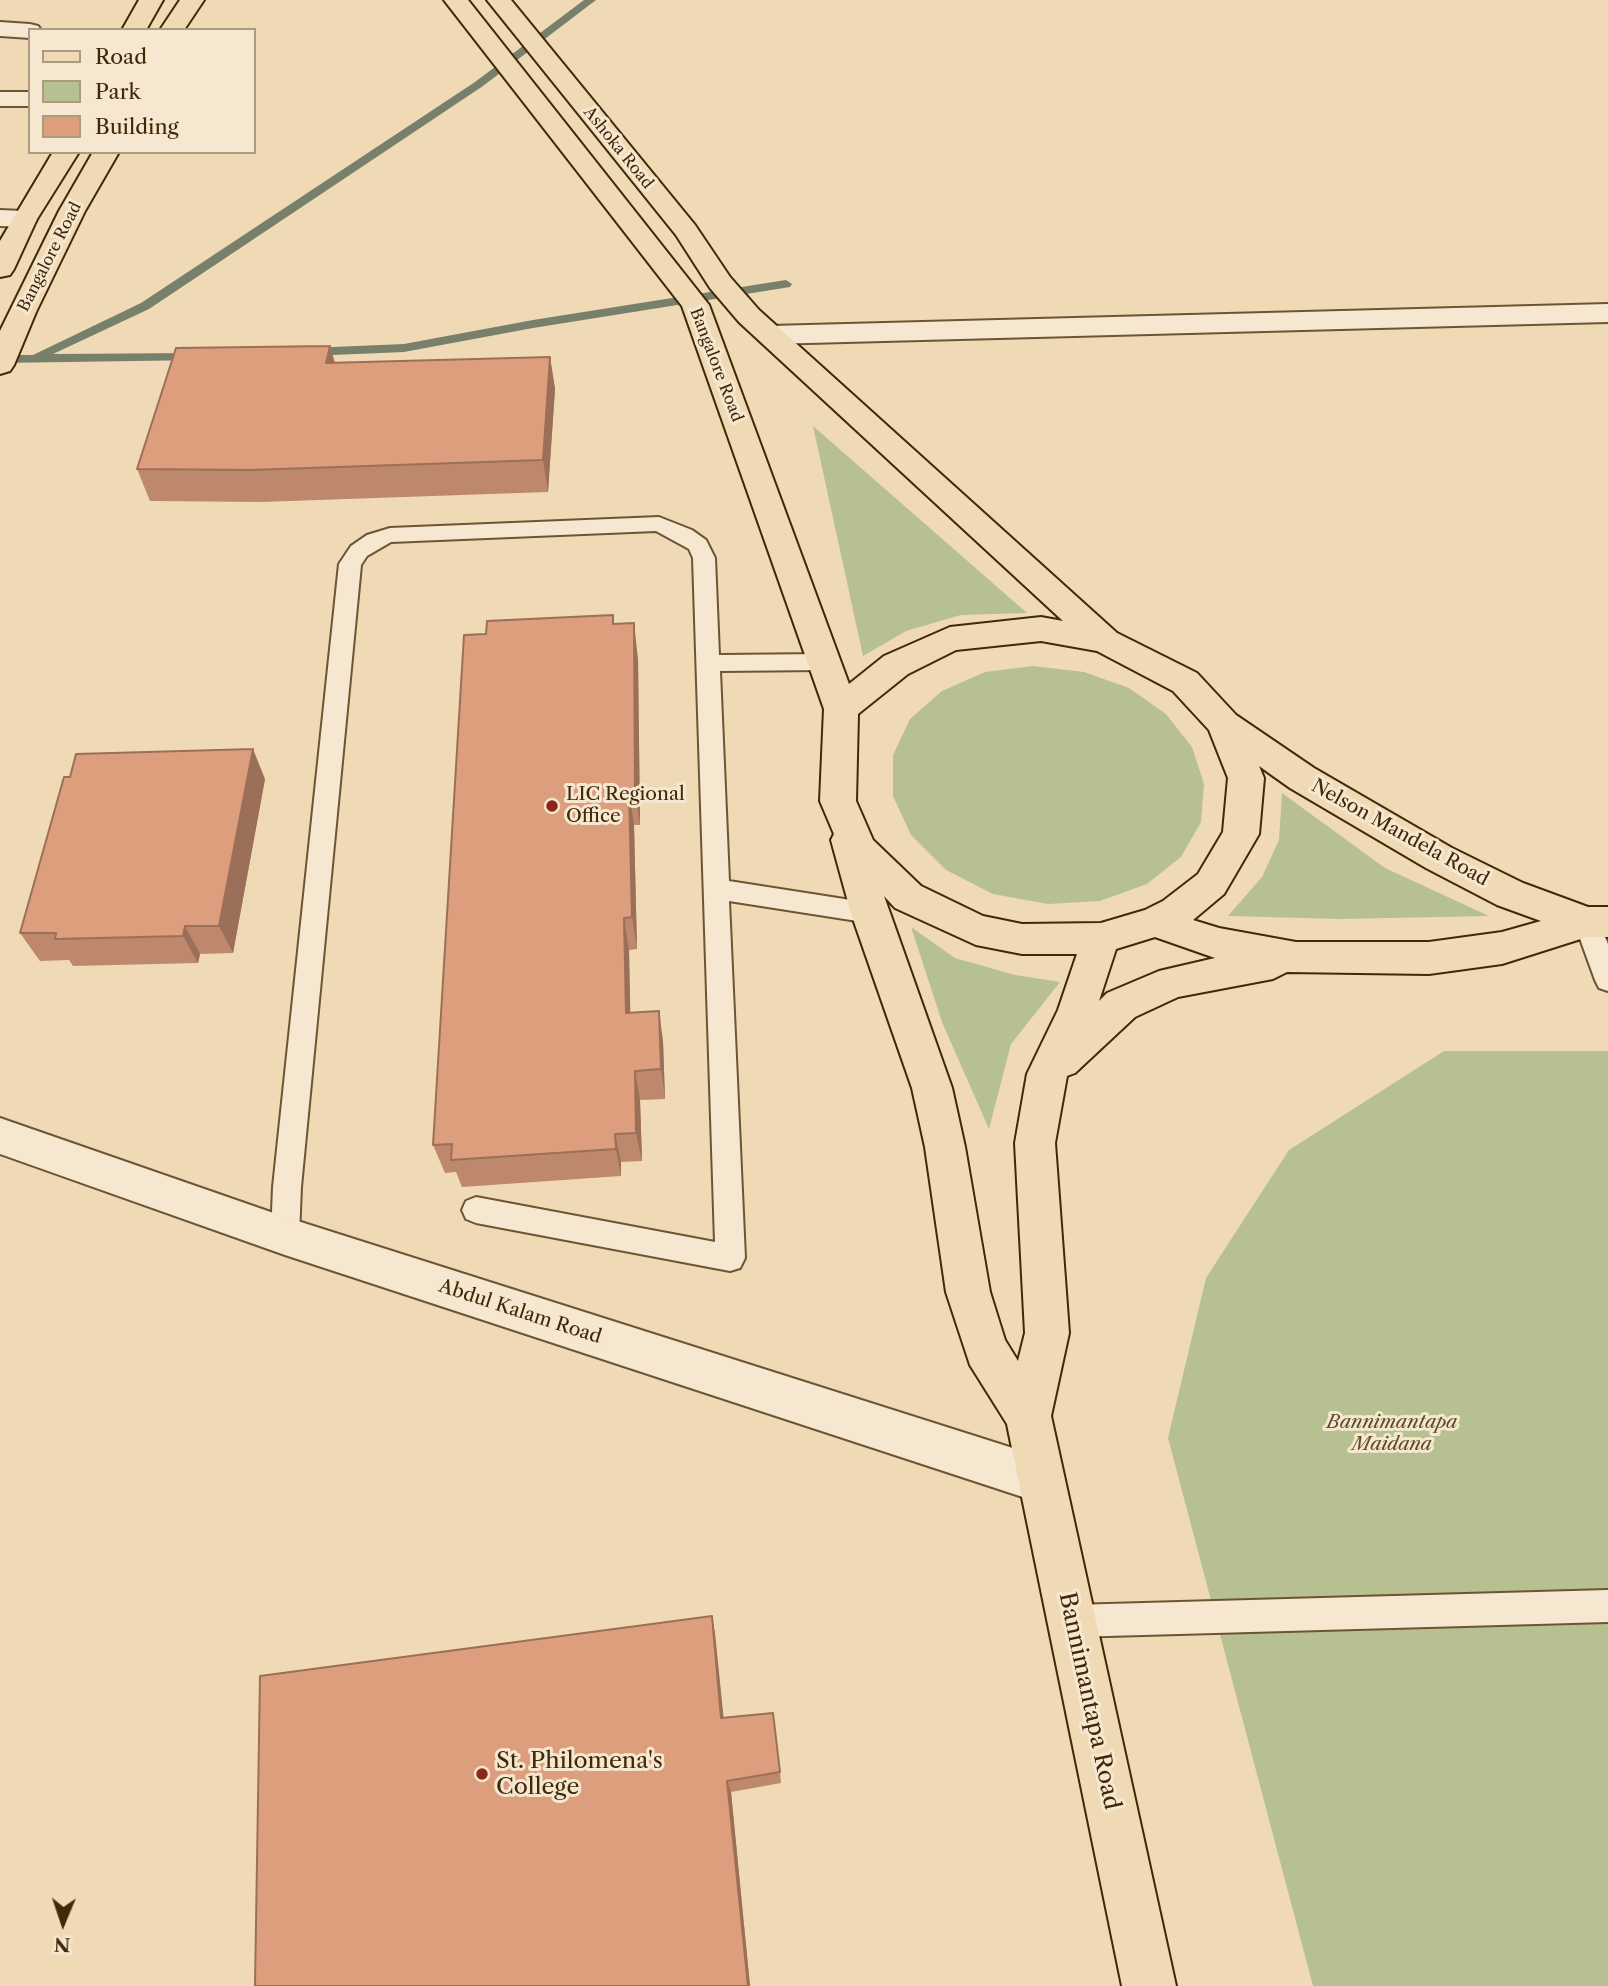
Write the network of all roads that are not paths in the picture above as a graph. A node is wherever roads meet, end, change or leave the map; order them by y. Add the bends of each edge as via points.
1 (151, 0) edge
2 (192, 0) edge
3 (456, 0) edge
4 (499, 0) edge
5 (135, 28) edge
6 (173, 28) edge
7 (0, 29) edge
8 (28, 31) edge
9 (0, 99) edge
10 (28, 99) edge
11 (64, 154) edge
12 (105, 154) edge
13 (12, 218) edge
14 (0, 269) edge
15 (1608, 313) edge
16 (770, 335) junction
17 (0, 365) edge
18 (1105, 640) junction
19 (824, 662) junction
20 (708, 663) junction
21 (841, 709) junction
22 (1224, 724) junction
23 (838, 801) junction
24 (717, 889) junction
25 (870, 913) junction
26 (1155, 922) junction
27 (1598, 922) edge
28 (1101, 938) junction
29 (1296, 958) junction
30 (1608, 980) edge
31 (1047, 1074) junction
32 (0, 1136) edge
33 (476, 1210) dead end
34 (285, 1236) junction
35 (1028, 1416) junction
36 (1041, 1480) junction
37 (1608, 1606) edge
38 (1072, 1621) junction
39 (1149, 1986) edge

1 - 5 main road
2 - 6 main road
3 - 19 main road, Bangalore Road via 689,298
4 - 16 main road, Ashoka Road via 686,231 727,290
7 - 8 street
9 - 10 street
11 - 13 main road, Bangalore Road
12 - 17 main road, Bangalore Road via 72,211
13 - 14 main road, Bangalore Road
15 - 16 street
16 - 18 main road, Ashoka Road
18 - 21 main road via 1041,629 950,639 896,665
18 - 22 main road via 1185,682
19 - 20 lane
19 - 21 main road, Bangalore Road
20 - 24 lane
20 - 34 lane via 704,558 698,545 659,524 390,535 359,551 350,564
21 - 23 main road
22 - 26 main road via 1246,778 1241,834 1211,884 1176,912
22 - 27 main road, Nelson Mandela Road via 1313,785 1439,858 1510,894
23 - 25 main road
23 - 28 main road via 859,849 908,897 976,930 1022,939
24 - 25 lane
24 - 33 lane via 730,1258
25 - 35 main road via 932,1088 968,1292 986,1350
26 - 28 main road
26 - 29 main road via 1219,944
27 - 29 main road via 1502,948 1429,958
27 - 30 lane
28 - 31 main road via 1077,1010
29 - 31 main road via 1173,982 1121,1005
31 - 35 main road via 1035,1143 1047,1333
32 - 34 street, Abdul Kalam Road
34 - 36 street, Abdul Kalam Road
35 - 36 main road, Bannimantapa Road
36 - 38 main road, Bannimantapa Road
37 - 38 lane
38 - 39 main road, Bannimantapa Road

